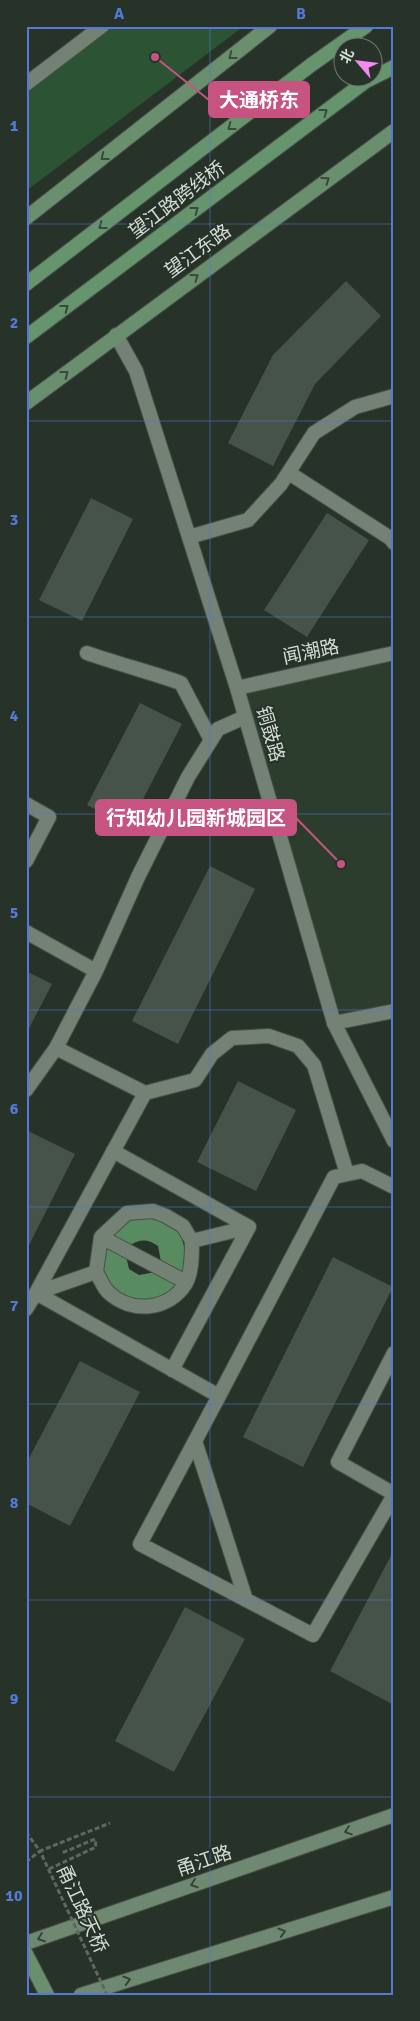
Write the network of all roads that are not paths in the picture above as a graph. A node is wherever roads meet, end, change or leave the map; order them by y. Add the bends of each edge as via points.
1 (102, 26) edge
2 (270, 26) edge
3 (366, 26) edge
4 (394, 60) edge
5 (394, 67) edge
6 (382, 69) edge
7 (382, 72) edge
8 (26, 84) edge
9 (356, 88) edge
10 (394, 131) edge
11 (26, 218) edge
12 (26, 284) edge
13 (116, 335) junction
14 (26, 337) edge
15 (394, 396) edge
16 (26, 403) edge
17 (289, 473) junction
18 (189, 537) junction
19 (394, 543) edge
20 (87, 653) dead end
21 (394, 653) edge
22 (237, 688) junction
23 (245, 717) junction
24 (211, 740) junction
25 (26, 804) edge
26 (26, 861) edge
27 (26, 932) edge
28 (96, 971) junction
29 (394, 1011) edge
30 (334, 1023) junction
31 (56, 1048) junction
32 (26, 1090) edge
33 (145, 1094) junction
34 (394, 1141) edge
35 (113, 1151) junction
36 (347, 1174) junction
37 (394, 1186) edge
38 (249, 1227) junction
39 (102, 1236) junction
40 (192, 1241) junction
41 (96, 1272) junction
42 (186, 1282) junction
43 (36, 1293) junction
44 (26, 1309) edge
45 (394, 1353) edge
46 (172, 1370) junction
47 (219, 1396) junction
48 (195, 1441) junction
49 (394, 1495) edge
50 (246, 1600) junction
51 (394, 1815) edge
52 (394, 1897) edge
53 (26, 1943) edge
54 (26, 1954) edge
55 (47, 1995) edge
56 (81, 1995) edge

1 - 8 street
2 -> 11 main road
3 -> 12 highway, 望江路跨线桥
4 - 6 highway
5 - 7 highway
14 -> 9 highway, 望江路跨线桥
13 -> 10 main road, 望江东路
16 -> 13 main road, 望江东路
13 - 18 street, 铜鼓路 via 136,371
15 - 17 street via 355,406 314,433
17 - 18 street via 248,520
17 - 19 street
18 - 22 street, 铜鼓路
20 - 24 street via 181,683
21 - 22 street, 闻潮路
22 - 23 street, 铜鼓路
23 - 24 street via 218,728
23 - 30 street, 铜鼓路
24 - 28 street via 188,777 138,877
25 - 26 street via 49,816
27 - 28 street
28 - 31 street
29 - 30 street
30 - 34 street, 铜鼓路
31 - 32 street
31 - 33 street
33 - 35 street
33 - 36 street via 195,1080 212,1054 232,1038 269,1036 298,1046 314,1065
35 - 38 street
35 - 43 street
36 - 37 street via 362,1171
36 - 47 street via 334,1177
38 - 40 street
38 - 46 street
39 - 40 street via 127,1213 153,1211 183,1226
39 - 41 street
39 - 42 street
40 - 42 street via 192,1259
41 - 42 street via 107,1291 138,1307 156,1306 173,1298
41 - 43 street
43 - 44 street
43 - 46 street
45 - 49 street via 338,1462
46 - 47 street
47 - 48 street
48 - 50 street
48 - 50 street via 140,1544
49 - 50 street via 313,1635
51 -> 53 main road, 甬江路
56 -> 52 main road
54 - 55 main road

